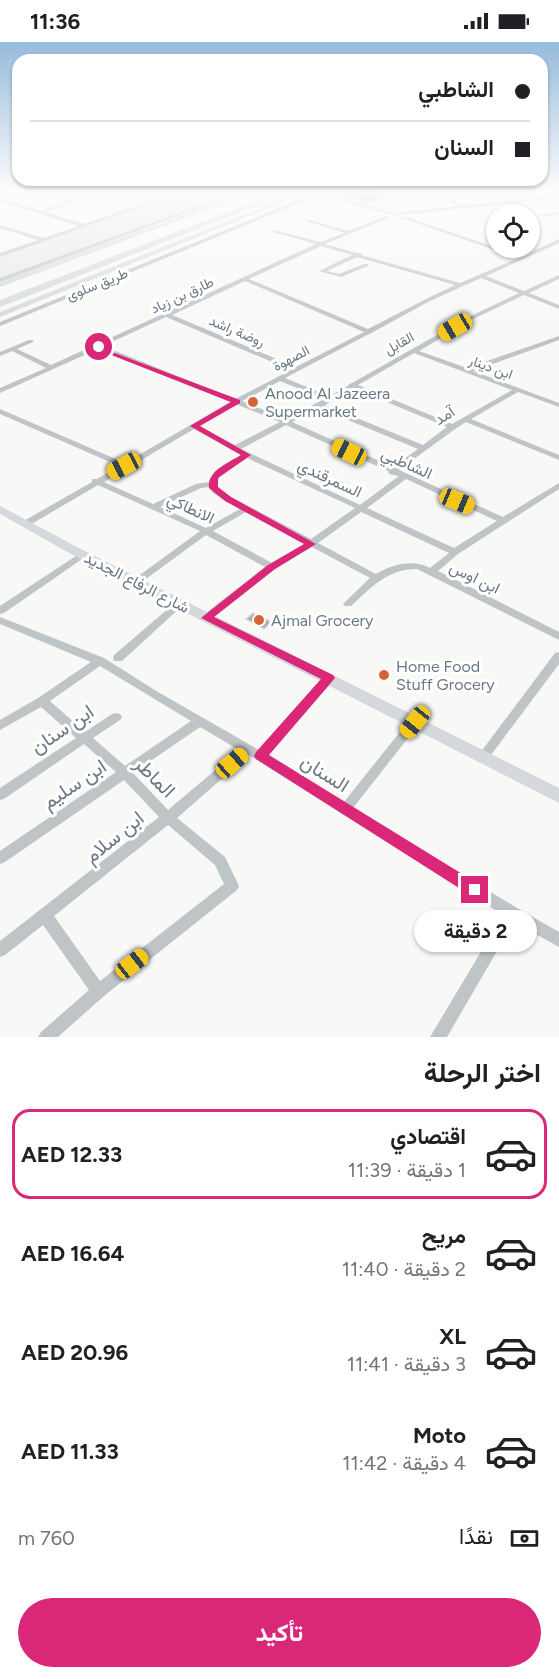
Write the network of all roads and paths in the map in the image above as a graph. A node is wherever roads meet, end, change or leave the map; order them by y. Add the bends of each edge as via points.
1 (33, 236) edge
2 (54, 236) edge
3 (120, 236) edge
4 (152, 236) edge
5 (174, 236) edge
6 (194, 236) edge
7 (213, 236) edge
8 (297, 236) edge
9 (338, 236) edge
10 (456, 236) edge
11 (132, 237) joint
12 (113, 239) junction
13 (44, 240) junction
14 (559, 241) edge
15 (323, 243) junction
16 (486, 246) edge
17 (540, 249) edge
18 (359, 254) junction
19 (0, 255) edge
20 (519, 258) edge
21 (366, 265) dead end
22 (143, 266) junction
23 (106, 272) junction
24 (480, 276) junction
25 (559, 277) edge
26 (245, 279) junction
27 (0, 280) edge
28 (0, 285) edge
29 (460, 285) junction
30 (523, 292) junction
31 (0, 294) edge
32 (0, 304) edge
33 (559, 307) edge
34 (0, 315) edge
35 (167, 315) junction
36 (0, 324) edge
37 (370, 332) junction
38 (559, 338) edge
39 (31, 340) dead end
40 (99, 347) junction
41 (12, 349) junction
42 (414, 351) junction
43 (0, 354) edge
44 (52, 368) junction
45 (297, 370) junction
46 (466, 371) junction
47 (281, 379) junction
48 (351, 385) junction
49 (2, 388) edge
50 (518, 390) junction
51 (329, 399) junction
52 (237, 401) junction
53 (558, 404) edge
54 (319, 405) junction
55 (0, 411) edge
56 (465, 420) junction
57 (284, 421) junction
58 (194, 426) junction
59 (452, 428) junction
60 (236, 448) junction
61 (423, 448) junction
62 (247, 455) junction
63 (559, 458) edge
64 (124, 466) junction
65 (392, 472) junction
66 (404, 477) junction
67 (95, 482) junction
68 (212, 484) junction
69 (559, 485) edge
70 (153, 507) junction
71 (247, 508) junction
72 (361, 509) junction
73 (2, 510) edge
74 (504, 521) junction
75 (25, 524) junction
76 (206, 531) junction
77 (311, 544) junction
78 (455, 552) junction
79 (82, 555) junction
80 (272, 567) junction
81 (430, 572) junction
82 (376, 578) junction
83 (136, 582) junction
84 (179, 604) junction
85 (348, 604) dead end
86 (0, 611) edge
87 (207, 618) junction
88 (0, 620) edge
89 (559, 636) edge
90 (559, 657) edge
91 (118, 658) dead end
92 (100, 661) junction
93 (329, 678) junction
94 (42, 701) junction
95 (116, 717) dead end
96 (201, 722) junction
97 (415, 722) junction
98 (0, 726) edge
99 (83, 738) junction
100 (248, 749) junction
101 (260, 756) junction
102 (484, 756) junction
103 (125, 773) junction
104 (0, 795) edge
105 (559, 796) edge
106 (345, 809) junction
107 (168, 818) junction
108 (0, 858) edge
109 (512, 913) junction
110 (45, 916) junction
111 (559, 940) edge
112 (0, 950) edge
113 (99, 991) junction
114 (46, 1037) edge
115 (438, 1037) edge

1 - 13 street
2 - 13 street
3 - 12 street, طريق سلوى
4 - 31 highway, طريق سلوى
5 - 32 highway, طريق سلوى
6 - 23 main road, طريق سلوى
7 - 22 street, طريق سلوى
8 - 15 street
9 - 15 street, طارق بن زياد
10 - 16 street
11 - 12 main road
11 - 28 main road, طريق سلوى
12 - 27 street, طريق سلوى
13 - 19 street
14 - 17 street, الصهوة
15 - 18 street
15 - 26 street, طارق بن زياد
18 - 21 street via 322,271 339,276
18 - 29 street
20 - 24 street, الصهوة
22 - 23 main road
22 - 36 street, طريق سلوى
23 - 34 main road, طريق سلوى
24 - 29 street, الصهوة
24 - 30 street
25 - 30 street, القابل
26 - 35 street, طارق بن زياد
26 - 37 street
29 - 37 street, الصهوة
30 - 33 street
30 - 42 street, القابل
35 - 40 street, طارق بن زياد
35 - 45 street, روضة راشد
37 - 45 street, الصهوة
38 - 46 street
39 - 41 street
40 - 44 street, طارق بن زياد
40 - 52 street, الشاطبي
41 - 43 street
41 - 44 street
42 - 46 street, ابن دينار
42 - 48 street, القابل
44 - 49 street, طارق بن زياد
45 - 47 street, الصهوة
46 - 50 street, ابن دينار
47 - 51 street
47 - 52 street, الصهوة
48 - 51 street, القابل
48 - 59 street
50 - 53 street, ابن دينار
50 - 56 street, آمد
51 - 54 street, القابل
52 - 57 street, الشاطبي
52 - 58 street, الصهوة
54 - 57 street, القابل
54 - 61 street
55 - 64 street
56 - 59 street, آمد
56 - 63 street
57 - 60 street, القابل
57 - 65 street, الشاطبي
58 - 60 street, السمرقندي
58 - 64 street, الصهوة
59 - 61 street, آمد
60 - 62 street, السمرقندي
61 - 65 street, آمد
62 - 68 street via 218,473
62 - 72 street, السمرقندي
64 - 67 street, الصهوة
65 - 66 street, الشاطبي
66 - 72 street
66 - 74 street, الشاطبي
67 - 70 street, الانطاكي
67 - 75 street, الصهوة
68 - 70 street
68 - 71 street via 221,495
69 - 74 street
70 - 76 street, الانطاكي
71 - 76 street
71 - 77 street
72 - 77 street
72 - 78 street, السمرقندي
73 - 75 main road, شارع الرفاع الجديد
74 - 78 street
75 - 79 main road, شارع الرفاع الجديد
76 - 80 street, الانطاكي
76 - 83 street
77 - 80 street
77 - 82 street
78 - 81 street
79 - 83 main road, شارع الرفاع الجديد
79 - 86 street
80 - 87 street
81 - 82 street, ابن اوس via 406,565
81 - 89 street, ابن اوس
82 - 85 street, ابن اوس
83 - 84 main road, شارع الرفاع الجديد
84 - 87 main road, شارع الرفاع الجديد
84 - 91 street
87 - 93 main road, شارع الرفاع الجديد
88 - 92 street, السنان
90 - 102 street
92 - 94 street
92 - 96 street, السنان
93 - 97 main road, شارع الرفاع الجديد
93 - 101 street
94 - 98 street
94 - 99 street, الماطر
95 - 99 street, ابن سنان
96 - 100 street, السنان
96 - 103 street, ابن سليم
97 - 102 main road, شارع الرفاع الجديد
97 - 106 street
99 - 103 street, الماطر
99 - 104 street, ابن سنان
100 - 101 street, السنان
100 - 107 street, ابن سلام
101 - 106 street, السنان
102 - 105 main road, شارع الرفاع الجديد
103 - 107 street, الماطر
103 - 108 street, ابن سليم
106 - 109 street, السنان
107 - 110 street, ابن سلام
107 - 113 street, الماطر via 220,861 232,886
109 - 111 street, السنان
109 - 115 street
110 - 112 street, ابن سلام
110 - 113 street
113 - 114 street

